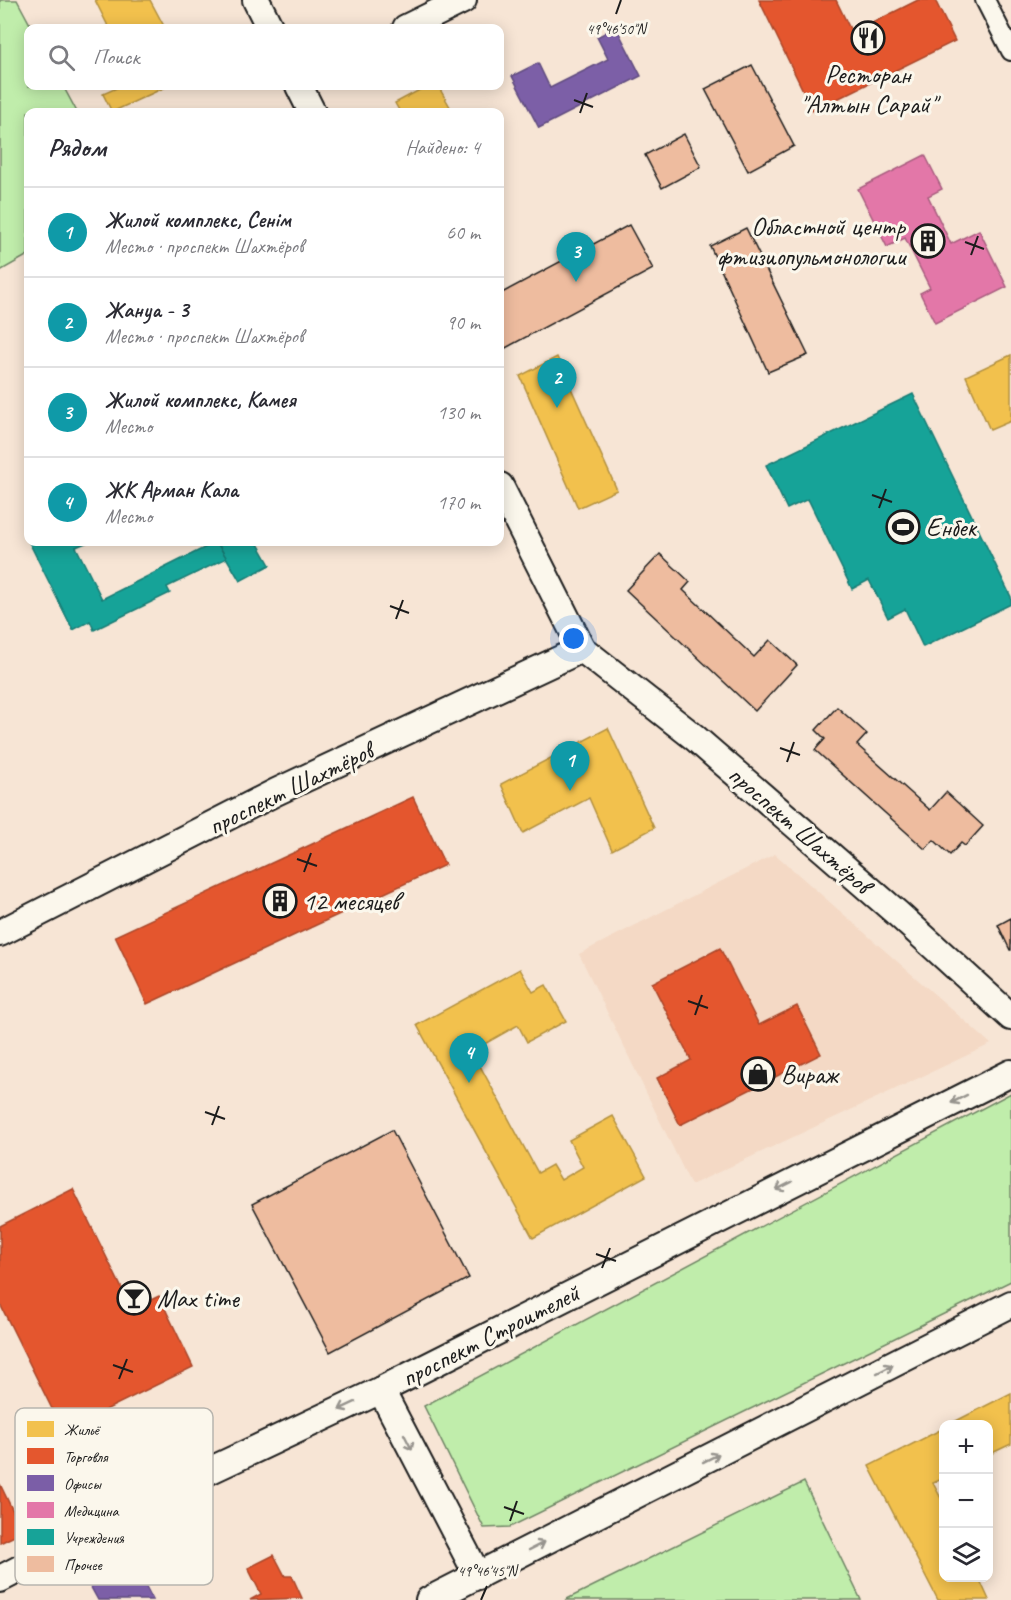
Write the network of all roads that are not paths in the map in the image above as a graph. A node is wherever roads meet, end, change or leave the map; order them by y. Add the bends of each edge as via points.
1 (463, 0) edge
2 (985, 0) edge
3 (262, 13) edge
4 (275, 24) edge
5 (414, 24) edge
6 (1011, 51) edge
7 (301, 90) edge
8 (310, 108) edge
9 (504, 494) edge
10 (582, 649) junction
11 (0, 933) edge
12 (1011, 1017) edge
13 (1011, 1073) edge
14 (1011, 1304) edge
15 (381, 1390) junction
16 (213, 1469) edge
17 (15, 1571) edge
18 (478, 1576) junction
19 (0, 1579) edge
20 (429, 1600) edge

1 - 5 main road
2 - 6 street
3 - 4 main road
7 - 8 main road
9 - 10 main road, проспект Шахтёров
10 - 11 main road, проспект Шахтёров via 276,792
10 - 12 main road, проспект Шахтёров via 694,737
13 -> 15 main road, проспект Строителей
18 -> 14 main road
15 -> 16 main road, проспект Строителей
15 -> 18 main road
17 -> 19 main road, проспект Строителей
18 - 20 main road

